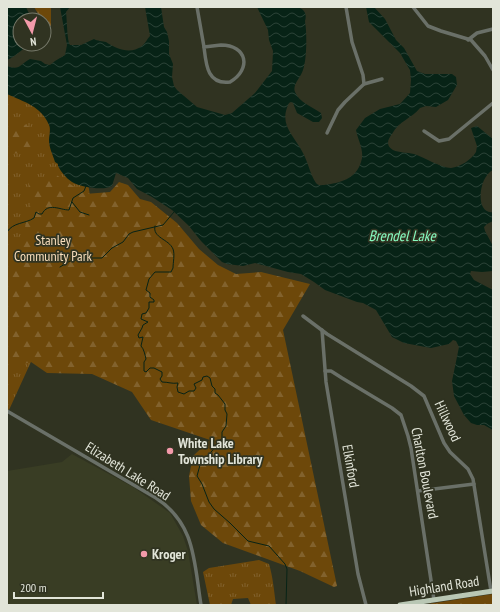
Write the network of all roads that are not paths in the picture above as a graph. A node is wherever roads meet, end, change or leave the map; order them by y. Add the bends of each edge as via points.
1 (197, 7) edge
2 (346, 7) edge
3 (413, 7) edge
4 (493, 29) edge
5 (468, 40) junction
6 (204, 47) junction
7 (493, 70) edge
8 (382, 79) dead end
9 (364, 84) junction
10 (493, 103) edge
11 (424, 131) dead end
12 (327, 133) dead end
13 (303, 316) dead end
14 (322, 330) junction
15 (325, 371) junction
16 (7, 411) edge
17 (474, 484) junction
18 (418, 491) junction
19 (492, 591) edge
20 (434, 600) junction
21 (408, 604) edge
22 (201, 605) edge
23 (366, 605) edge
24 (400, 605) edge

1 - 6 street
2 - 9 street via 352,42
3 - 5 street via 428,26
4 - 5 street
5 - 7 street via 477,46
6 - 6 street via 206,65 212,76 224,82 234,80 245,61 239,50 227,45
8 - 9 street
9 - 12 street via 338,110
10 - 11 street via 448,139 439,141
13 - 14 street, Hillwood
14 - 15 street, Elkinford
14 - 17 street, Hillwood via 421,393 444,443 468,469
15 - 18 street, Charlton Boulevard via 333,372 392,408 400,416 408,436
15 - 23 street, Elkinford via 358,574
16 - 22 street, Elizabeth Lake Road via 146,492 170,509 183,525 189,540
17 - 18 street
17 - 19 street, Hillwood
18 - 20 street, Charlton Boulevard
19 - 20 highway, Highland Road
20 - 21 highway, Highland Road
21 - 24 highway, Highland Road

